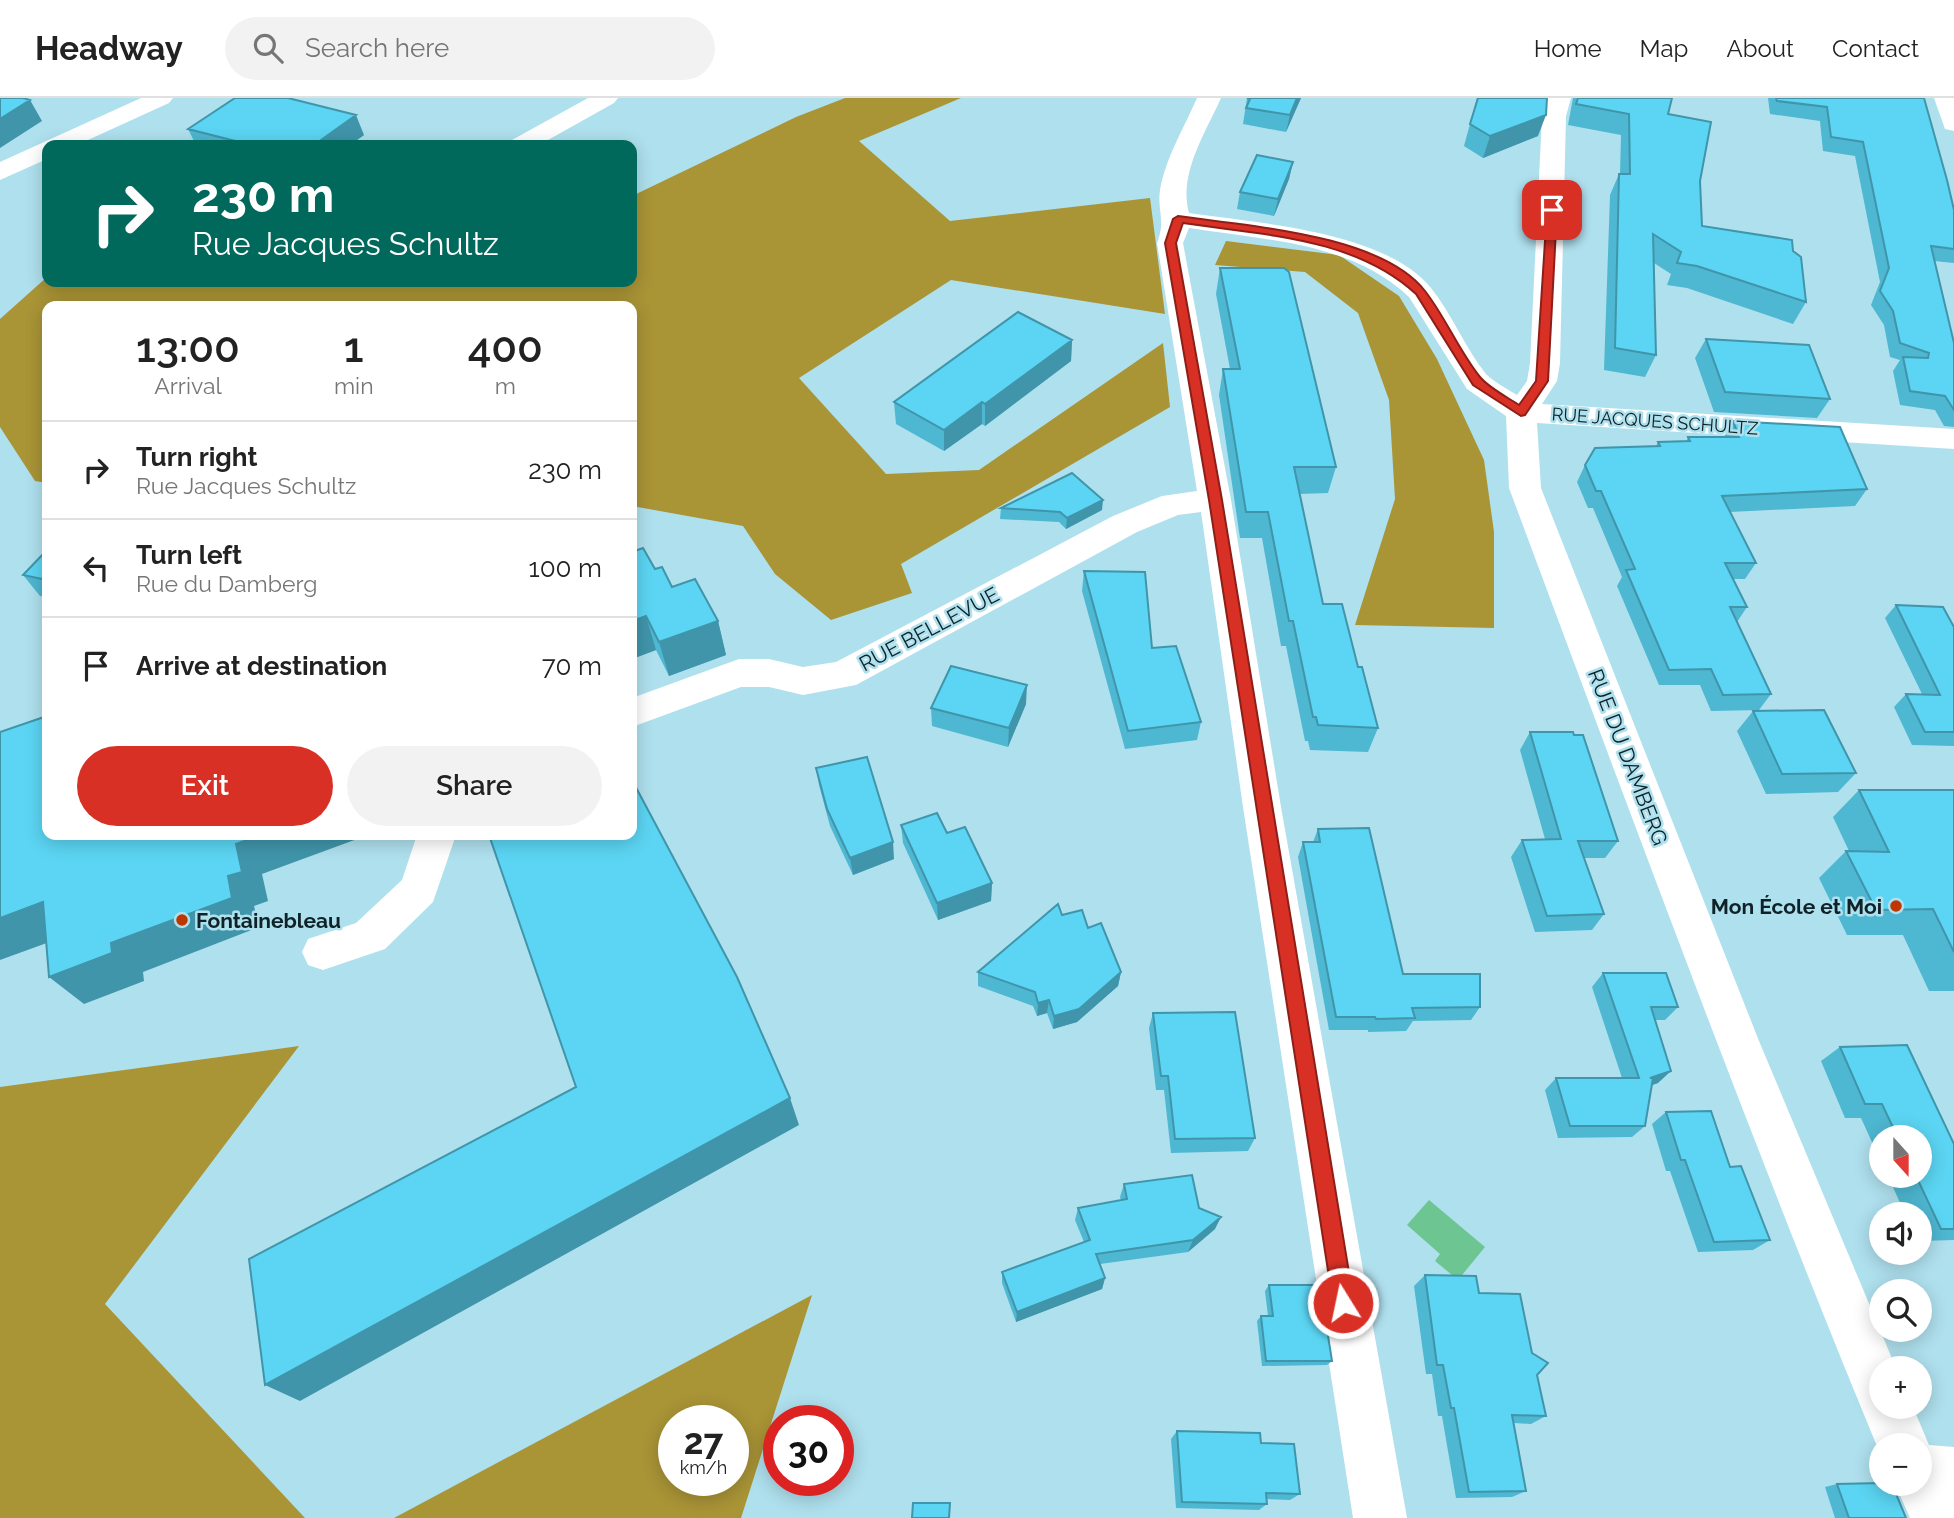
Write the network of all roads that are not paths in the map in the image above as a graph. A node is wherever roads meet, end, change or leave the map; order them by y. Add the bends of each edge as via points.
1 (161, 98) edge
2 (606, 98) edge
3 (1209, 98) edge
4 (1559, 98) edge
5 (1946, 98) edge
6 (1954, 124) edge
7 (80, 135) junction
8 (68, 140) edge
9 (98, 140) edge
10 (530, 140) edge
11 (42, 152) edge
12 (0, 172) edge
13 (1178, 219) junction
14 (1521, 412) junction
15 (1954, 439) edge
16 (1215, 500) junction
17 (637, 711) edge
18 (434, 840) edge
19 (323, 952) dead end
20 (1869, 1365) edge
21 (1932, 1472) edge
22 (1954, 1473) edge
23 (1928, 1496) edge
24 (1380, 1518) edge
25 (1938, 1518) edge

1 - 7 street
2 - 10 street
3 - 13 street via 1171,194
4 - 14 street via 1554,116 1545,363 1542,381
5 - 6 street
7 - 8 street
7 - 9 street
11 - 12 street
13 - 14 street, RUE JACQUES SCHULTZ via 1310,239 1366,256 1420,292 1477,382
13 - 16 street via 1170,243
14 - 15 street, RUE JACQUES SCHULTZ
14 - 20 street, RUE DU DAMBERG via 1525,488 1737,1041
16 - 17 street, RUE BELLEVUE via 1173,503 1125,524 843,675 803,681 769,673 739,673
16 - 24 street
18 - 19 street via 419,890 370,936
21 - 22 street
23 - 25 street

